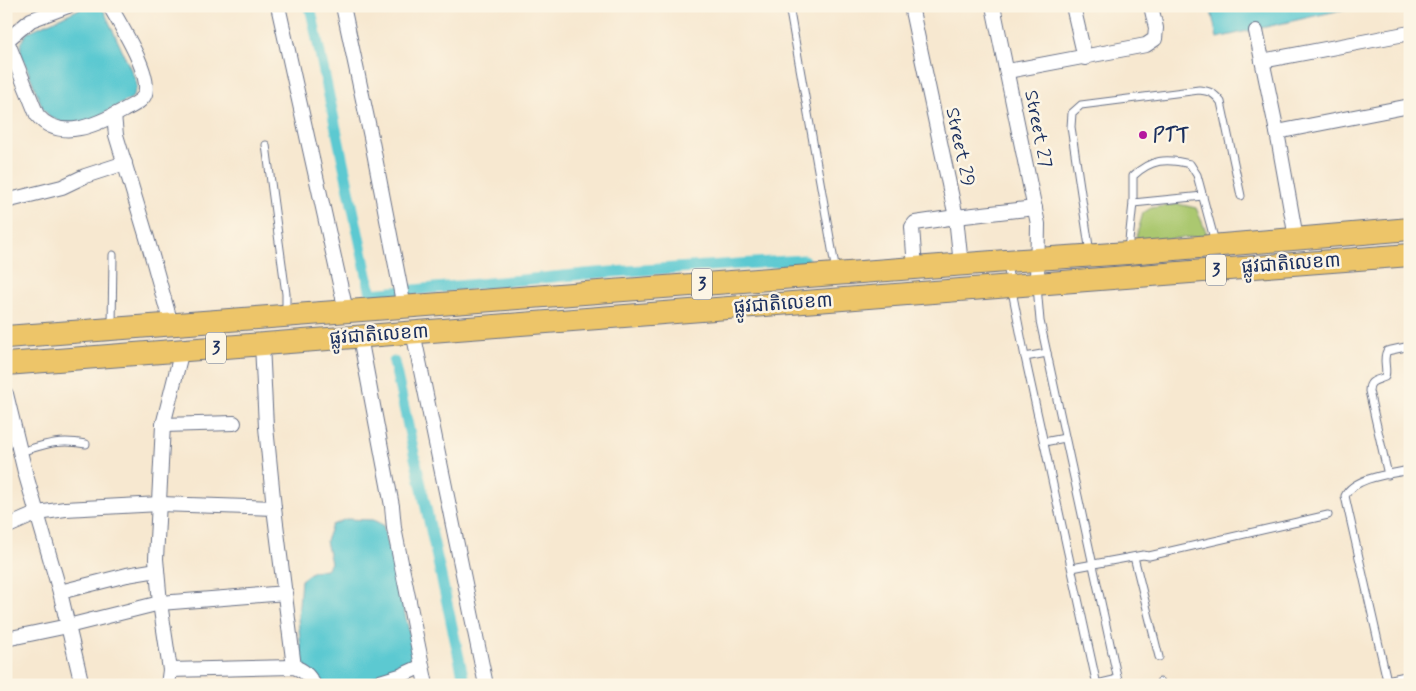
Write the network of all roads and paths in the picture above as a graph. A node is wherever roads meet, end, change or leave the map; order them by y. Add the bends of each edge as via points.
1 (68, 6) edge
2 (110, 6) edge
3 (278, 6) edge
4 (343, 6) edge
5 (789, 6) edge
6 (911, 6) edge
7 (993, 6) edge
8 (1073, 6) edge
9 (1151, 6) edge
10 (1256, 32) dead end
11 (1410, 33) edge
12 (7, 41) edge
13 (1085, 58) junction
14 (1262, 61) junction
15 (1008, 71) junction
16 (1410, 106) edge
17 (114, 116) junction
18 (1277, 132) junction
19 (266, 145) dead end
20 (125, 163) junction
21 (1203, 196) junction
22 (1241, 196) dead end
23 (6, 201) edge
24 (1132, 203) junction
25 (1036, 208) junction
26 (956, 217) junction
27 (1410, 229) edge
28 (1296, 238) junction
29 (1216, 245) junction
30 (1128, 253) junction
31 (113, 255) dead end
32 (1090, 256) junction
33 (1410, 256) edge
34 (1038, 259) junction
35 (1006, 261) junction
36 (961, 265) junction
37 (915, 268) junction
38 (836, 274) junction
39 (1037, 283) junction
40 (1010, 286) junction
41 (401, 307) junction
42 (352, 311) junction
43 (286, 316) junction
44 (171, 324) junction
45 (112, 329) junction
46 (407, 333) junction
47 (363, 336) junction
48 (6, 337) edge
49 (262, 344) junction
50 (1410, 346) edge
51 (182, 350) junction
52 (1047, 353) junction
53 (1025, 357) junction
54 (6, 364) edge
55 (6, 394) edge
56 (234, 423) dead end
57 (163, 425) junction
58 (1065, 438) junction
59 (1044, 442) junction
60 (86, 444) dead end
61 (20, 452) junction
62 (1410, 470) edge
63 (1388, 475) junction
64 (160, 504) junction
65 (274, 508) junction
66 (38, 513) junction
67 (1328, 515) dead end
68 (6, 527) edge
69 (1134, 557) junction
70 (1093, 565) junction
71 (1072, 568) junction
72 (157, 570) junction
73 (60, 592) junction
74 (286, 593) junction
75 (160, 603) junction
76 (68, 626) junction
77 (6, 639) edge
78 (1158, 657) dead end
79 (422, 666) junction
80 (294, 667) junction
81 (170, 670) junction
82 (1410, 675) edge
83 (1118, 682) edge
84 (1388, 682) edge
85 (1097, 684) edge
86 (82, 685) edge
87 (168, 685) edge
88 (314, 685) edge
89 (370, 685) edge
90 (426, 685) edge
91 (486, 685) edge

1 - 12 street via 31,20
2 - 17 street via 137,57 146,86 141,100
3 - 42 street
4 - 41 street via 371,137
5 - 38 lane
6 - 26 street, Street 29
7 - 15 street, Street 27
8 - 13 street
9 - 13 street via 1155,39 1146,46
10 - 14 street
11 - 14 street
12 - 17 street via 37,115 43,122 70,130
13 - 15 street
14 - 18 street
15 - 25 street, Street 27
16 - 18 street
17 - 20 street
18 - 28 street
19 - 43 lane via 286,294
20 - 23 street via 62,187
20 - 44 street
21 - 24 lane
21 - 24 lane via 1190,164 1158,161 1144,165 1133,176
21 - 29 lane
22 - 32 lane via 1221,102 1215,94 1199,90 1081,105 1072,113 1071,127
24 - 30 lane
25 - 26 street, Street 29
25 - 34 street, Street 27
26 - 36 street
26 - 37 street via 915,223 912,227
27 - 28 highway, ផ្លូវជាតិលេខ៣ / 3
28 - 29 highway, ផ្លូវជាតិលេខ៣ / 3
29 - 30 highway, ផ្លូវជាតិលេខ៣ / 3
30 - 32 highway, ផ្លូវជាតិលេខ៣ / 3
31 - 45 lane
32 - 34 highway, ផ្លូវជាតិលេខ៣ / 3
33 - 39 highway, ផ្លូវជាតិលេខ៣ / 3
34 - 35 highway, ផ្លូវជាតិលេខ៣ / 3
34 - 39 street, Street 27
35 - 36 highway, ផ្លូវជាតិលេខ៣ / 3
35 - 40 lane
36 - 37 highway, ផ្លូវជាតិលេខ៣ / 3
37 - 38 highway, ផ្លូវជាតិលេខ៣ / 3
38 - 41 highway, ផ្លូវជាតិលេខ៣ / 3
39 - 40 highway, ផ្លូវជាតិលេខ៣ / 3
39 - 52 lane
40 - 46 highway, ផ្លូវជាតិលេខ៣ / 3
40 - 53 lane
41 - 42 highway, ផ្លូវជាតិលេខ៣ / 3
42 - 43 highway, ផ្លូវជាតិលេខ៣ / 3
43 - 44 highway, ផ្លូវជាតិលេខ៣ / 3
44 - 45 highway, ផ្លូវជាតិលេខ៣ / 3
45 - 48 highway, ផ្លូវជាតិលេខ៣ / 3
46 - 47 highway, ផ្លូវជាតិលេខ៣ / 3
46 - 91 street
47 - 49 highway, ផ្លូវជាតិលេខ៣ / 3
47 - 79 street via 394,528
49 - 51 highway, ផ្លូវជាតិលេខ៣ / 3
49 - 65 street
50 - 63 lane via 1387,351 1384,357 1385,377 1369,385
51 - 54 highway, ផ្លូវជាតិលេខ៣ / 3
51 - 57 street
52 - 53 lane
52 - 58 lane
53 - 59 lane
55 - 61 street
56 - 57 street
57 - 64 street
58 - 59 lane
58 - 70 lane
59 - 71 lane
60 - 61 lane via 57,441
61 - 66 street
62 - 63 lane
63 - 84 lane via 1360,482 1348,489 1345,496
64 - 65 street
64 - 66 street
64 - 72 street
65 - 74 street
66 - 68 street
66 - 73 street
67 - 69 lane
69 - 70 lane
69 - 78 lane
70 - 71 lane
70 - 83 lane
71 - 85 lane
72 - 73 street
72 - 75 street
73 - 76 street
74 - 75 street
74 - 80 street
75 - 76 street
75 - 81 street
76 - 77 street
76 - 86 street
79 - 89 street
79 - 90 street
80 - 81 street
80 - 88 street via 308,675
81 - 87 street
82 - 84 lane
83 - 85 lane

